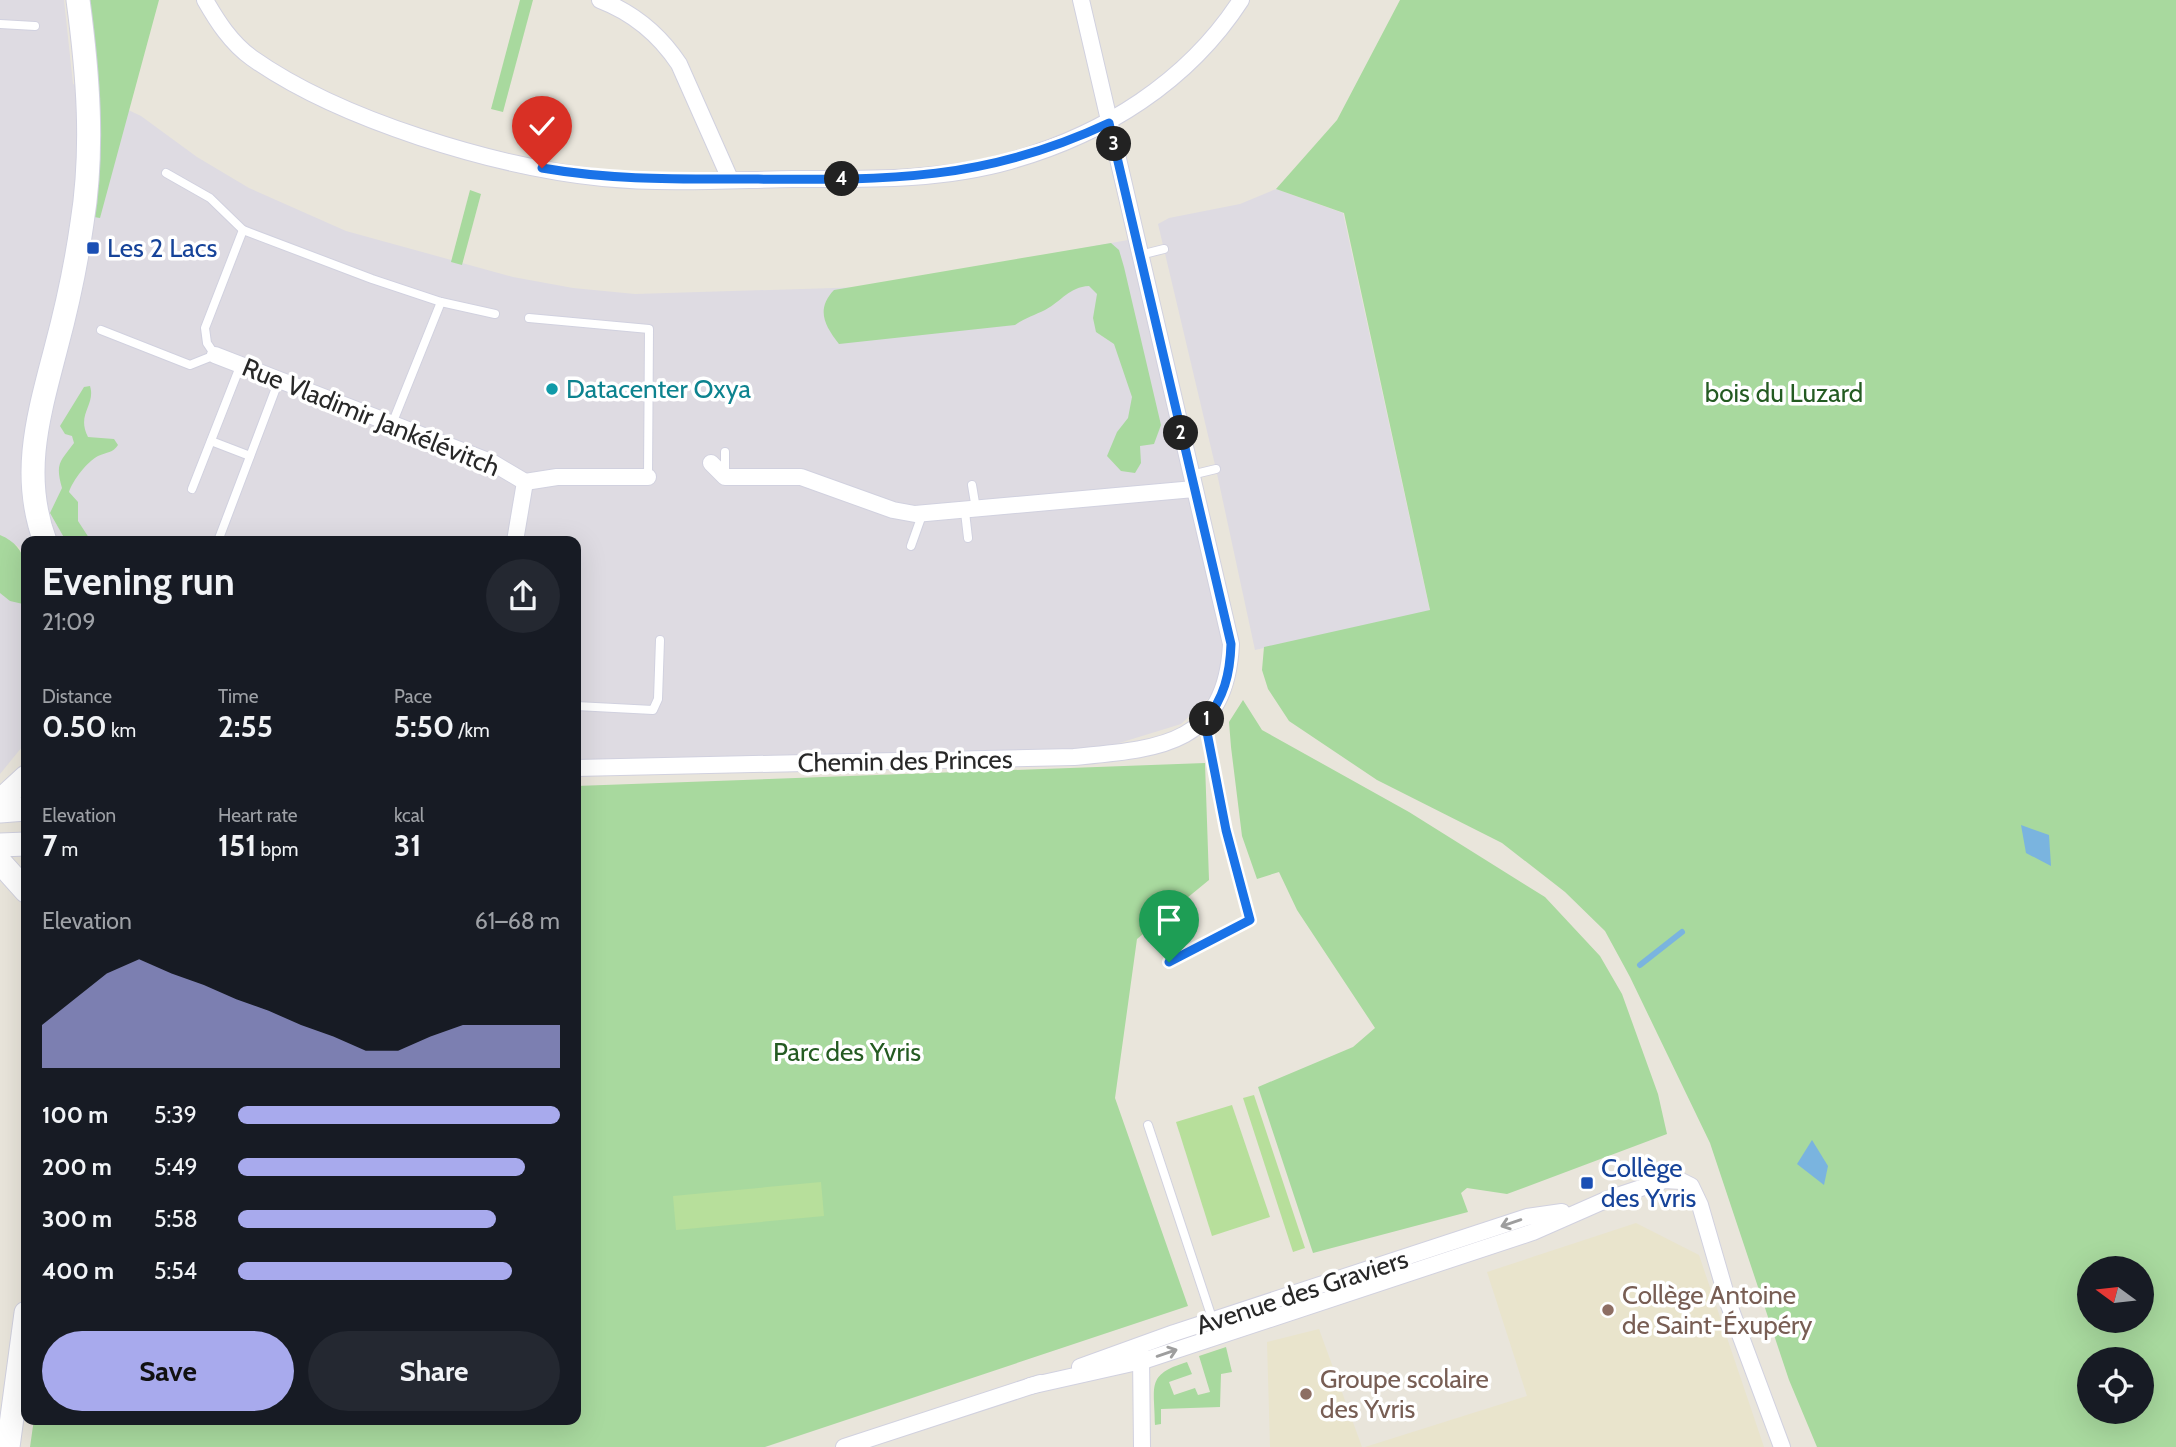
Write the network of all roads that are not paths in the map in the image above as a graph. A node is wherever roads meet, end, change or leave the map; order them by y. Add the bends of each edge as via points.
1 (78, 0) edge
2 (205, 0) edge
3 (600, 0) edge
4 (1081, 0) edge
5 (1241, 0) edge
6 (0, 24) edge
7 (35, 26) dead end
8 (1109, 123) junction
9 (166, 173) dead end
10 (730, 179) junction
11 (243, 230) junction
12 (1164, 249) dead end
13 (1140, 255) junction
14 (442, 302) junction
15 (495, 314) dead end
16 (529, 318) dead end
17 (101, 330) dead end
18 (215, 355) junction
19 (241, 364) junction
20 (280, 379) junction
21 (392, 424) junction
22 (211, 441) junction
23 (725, 452) dead end
24 (250, 456) junction
25 (711, 463) dead end
26 (1216, 469) dead end
27 (648, 477) joint
28 (725, 477) junction
29 (525, 482) junction
30 (1193, 482) junction
31 (972, 485) dead end
32 (192, 489) dead end
33 (971, 512) junction
34 (922, 514) junction
35 (44, 536) edge
36 (220, 536) edge
37 (516, 536) edge
38 (968, 538) dead end
39 (911, 546) dead end
40 (660, 640) dead end
41 (581, 706) edge
42 (1205, 722) junction
43 (581, 768) edge
44 (21, 782) edge
45 (0, 801) edge
46 (21, 809) edge
47 (0, 811) edge
48 (21, 844) edge
49 (0, 845) edge
50 (0, 862) edge
51 (21, 882) edge
52 (1169, 962) dead end
53 (1148, 1125) dead end
54 (1216, 1328) junction
55 (1141, 1344) junction
56 (21, 1350) edge
57 (1140, 1362) junction
58 (1030, 1387) junction
59 (8, 1447) edge
60 (844, 1447) edge
61 (1142, 1447) edge
62 (1782, 1447) edge

1 - 35 main road via 87,77 88,162 71,290 33,439 33,499
2 - 10 street via 227,34 250,56 336,105 397,129 582,175 653,181
3 - 10 street via 635,17 670,50
4 - 8 street, Chemin des Princes
5 - 8 street via 1188,65
6 - 7 lane
8 - 10 street via 1012,160 953,173
8 - 13 street, Chemin des Princes
9 - 11 lane via 210,198
11 - 14 lane
11 - 18 lane via 205,328 207,344
12 - 13 lane
13 - 30 street, Chemin des Princes
14 - 15 lane
14 - 21 lane
16 - 27 lane via 649,330
17 - 18 lane via 190,365
18 - 19 street, Rue Vladimir Jankélévitch
19 - 20 street, Rue Vladimir Jankélévitch
19 - 22 lane
20 - 21 street, Rue Vladimir Jankélévitch
20 - 24 lane
21 - 29 street, Rue Vladimir Jankélévitch via 493,463
22 - 24 lane
22 - 32 lane
23 - 28 lane
24 - 36 lane
25 - 28 street
26 - 30 lane
27 - 29 street, Rue Vladimir Jankélévitch via 557,477
28 - 34 street via 801,477 893,510
29 - 37 street, Rue Vladimir Jankélévitch
30 - 33 street
30 - 42 street, Chemin des Princes via 1231,644 1230,674 1219,703
31 - 33 lane
33 - 34 street
33 - 38 lane
34 - 39 lane
40 - 41 lane via 658,699 653,710
42 - 43 street, Chemin des Princes via 1173,741 1074,757
42 - 52 lane via 1250,920
44 - 45 main road
46 - 47 main road
48 - 49 main road
50 - 51 main road
53 - 54 lane
54 - 55 street, Avenue des Graviers
57 -> 54 street, Avenue des Graviers
54 - 62 street, Avenue des Graviers via 1527,1217 1578,1210 1665,1180 1681,1181 1691,1186 1700,1205 1734,1317
55 - 57 street
55 - 58 street, Avenue des Graviers
56 - 59 main road
57 - 58 street, Avenue des Graviers
57 - 61 street
58 - 60 street, Avenue des Graviers

